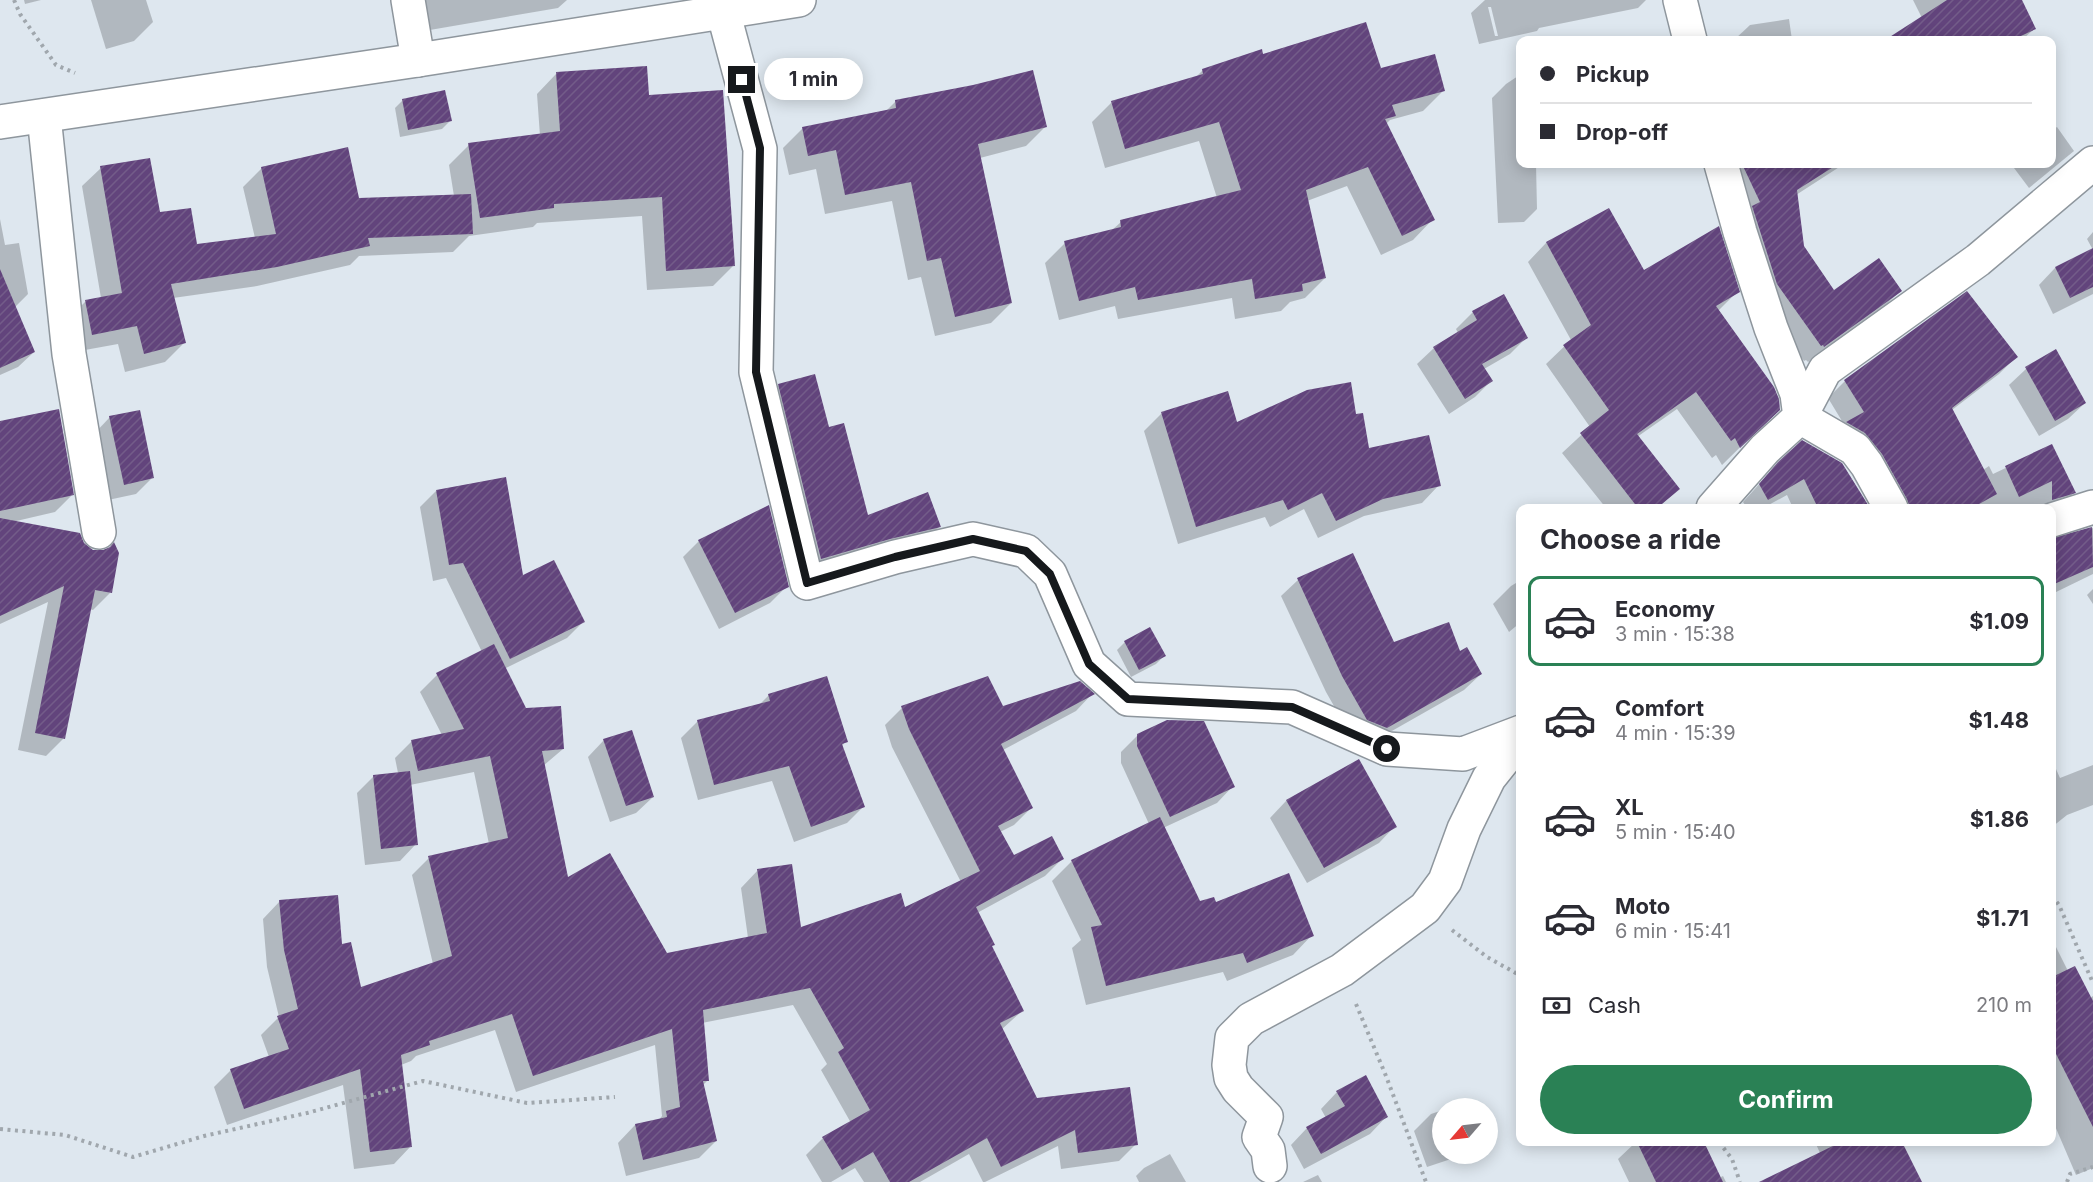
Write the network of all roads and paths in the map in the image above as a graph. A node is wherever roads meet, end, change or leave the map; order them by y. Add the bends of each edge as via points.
1 (14, 0) edge
2 (408, 0) edge
3 (799, 0) edge
4 (1680, 0) edge
5 (723, 11) junction
6 (1689, 36) edge
7 (418, 60) junction
8 (77, 74) dead end
9 (44, 116) junction
10 (0, 122) edge
11 (2093, 163) edge
12 (1722, 168) edge
13 (1800, 417) junction
14 (1717, 504) edge
15 (1889, 504) edge
16 (2093, 507) edge
17 (2056, 519) edge
18 (99, 532) dead end
19 (1516, 734) edge
20 (1516, 744) edge
21 (2056, 901) edge
22 (1425, 908) junction
23 (1342, 970) junction
24 (1516, 973) edge
25 (2093, 983) edge
26 (615, 1097) dead end
27 (0, 1129) edge
28 (1722, 1146) edge
29 (1270, 1166) dead end
30 (2093, 1167) edge
31 (1426, 1182) edge
32 (1740, 1182) edge
33 (2067, 1182) edge

1 - 8 path via 56,65
2 - 7 street
3 - 5 street
4 - 6 street
5 - 7 street
5 - 19 street via 760,148 756,372 807,583 973,539 1026,551 1050,574 1089,664 1128,699 1292,707 1387,749 1462,754
7 - 9 street
9 - 10 street
9 - 18 street via 69,354
11 - 13 street via 1978,260 1825,370
12 - 13 street via 1771,328 1797,394
13 - 14 street via 1765,449
13 - 15 street via 1855,449
16 - 17 street
20 - 22 street via 1489,778 1445,881
21 - 25 path
22 - 23 street
22 - 24 path via 1487,957
23 - 29 street via 1251,1019 1232,1038 1231,1078 1266,1117 1259,1137 1268,1150
23 - 31 path
26 - 27 path via 527,1103 423,1081 133,1157 64,1135
28 - 32 path via 1732,1159
30 - 33 path via 2070,1174

